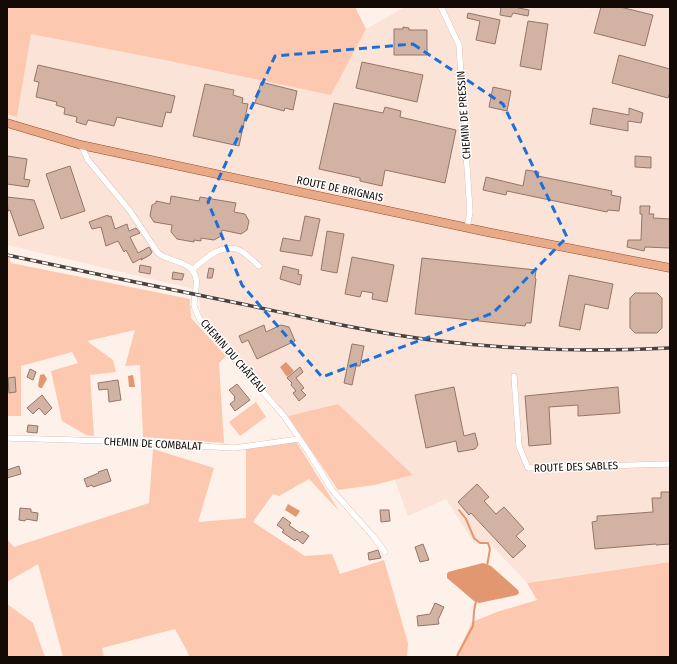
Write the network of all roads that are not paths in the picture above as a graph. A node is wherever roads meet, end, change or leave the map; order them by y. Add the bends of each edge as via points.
1 (441, 7) edge
2 (7, 123) edge
3 (81, 145) junction
4 (467, 228) junction
5 (259, 266) dead end
6 (670, 268) edge
7 (192, 270) junction
8 (514, 376) dead end
9 (7, 438) edge
10 (299, 439) junction
11 (670, 464) edge
12 (385, 552) dead end

1 - 4 street, CHEMIN DE PRESSIN via 459,45 470,212
2 - 3 main road, ROUTE DE BRIGNAIS
3 - 4 main road, ROUTE DE BRIGNAIS
3 - 7 street via 88,160 130,211 158,253
4 - 6 main road, ROUTE DE BRIGNAIS
5 - 7 street via 240,250 231,248 212,254
7 - 10 street, CHEMIN DU CHÂTEAU via 196,282 195,308 200,320 284,416
8 - 11 street, ROUTE DES SABLES via 519,446 528,468
9 - 10 street, CHEMIN DE COMBALAT via 234,448
10 - 12 street, CHEMIN DU CHÂTEAU via 332,490

